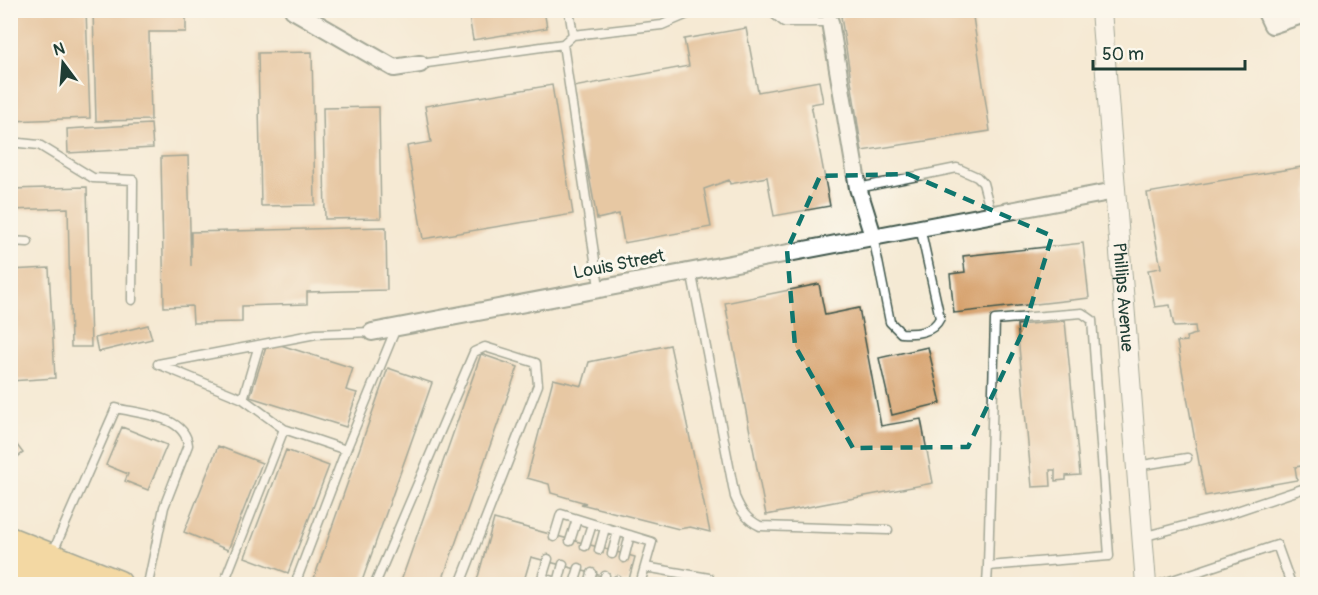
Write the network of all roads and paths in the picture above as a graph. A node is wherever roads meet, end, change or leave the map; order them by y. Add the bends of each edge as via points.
1 (293, 10) edge
2 (569, 10) edge
3 (697, 10) edge
4 (769, 10) edge
5 (1101, 10) edge
6 (1265, 10) edge
7 (1308, 13) edge
8 (830, 22) joint
9 (573, 35) junction
10 (563, 44) junction
11 (420, 64) joint
12 (10, 142) edge
13 (858, 188) junction
14 (1114, 191) junction
15 (991, 213) junction
16 (920, 227) junction
17 (873, 236) junction
18 (10, 242) edge
19 (28, 242) dead end
20 (691, 270) junction
21 (598, 287) junction
22 (132, 300) dead end
23 (396, 327) junction
24 (372, 332) joint
25 (259, 345) junction
26 (243, 399) junction
27 (284, 429) junction
28 (346, 450) junction
29 (1187, 458) dead end
30 (1136, 466) junction
31 (1308, 487) edge
32 (577, 519) junction
33 (592, 524) junction
34 (605, 528) junction
35 (888, 530) dead end
36 (618, 531) junction
37 (630, 535) junction
38 (554, 537) dead end
39 (1141, 537) junction
40 (10, 542) edge
41 (570, 542) dead end
42 (585, 546) dead end
43 (599, 550) dead end
44 (612, 554) dead end
45 (50, 558) junction
46 (624, 558) dead end
47 (548, 559) dead end
48 (563, 564) dead end
49 (10, 566) edge
50 (988, 566) junction
51 (645, 567) junction
52 (579, 568) dead end
53 (592, 573) dead end
54 (709, 578) dead end
55 (1179, 581) edge
56 (561, 584) edge
57 (56, 585) edge
58 (118, 585) edge
59 (148, 585) edge
60 (236, 585) edge
61 (295, 585) edge
62 (375, 585) edge
63 (460, 585) edge
64 (574, 585) edge
65 (589, 585) edge
66 (640, 585) edge
67 (987, 585) edge
68 (1146, 585) edge
69 (1161, 585) edge
70 (1291, 585) edge

1 - 11 street via 394,68
2 - 9 lane
3 - 9 lane via 662,25
4 - 8 lane via 784,22
5 - 14 street, Phillips Avenue
6 - 7 street via 1272,26
8 - 13 street
9 - 10 lane
10 - 11 lane
10 - 21 lane
12 - 22 lane via 39,145 93,178 133,180
13 - 15 lane via 957,168 983,183
13 - 17 street
14 - 15 street, Louis Street
14 - 30 street, Phillips Avenue
15 - 16 street, Louis Street
16 - 17 street, Louis Street
16 - 17 lane via 940,318 936,326 921,332 901,333 894,328
17 - 20 street, Louis Street
18 - 19 lane
20 - 21 street, Louis Street
20 - 35 lane via 741,512 760,526
21 - 23 street, Louis Street
23 - 24 street, Louis Street
23 - 28 lane
24 - 25 lane via 316,334
25 - 26 lane
25 - 26 lane via 158,364
26 - 27 lane
27 - 28 lane
27 - 60 lane via 225,580
28 - 61 lane
29 - 30 lane
30 - 39 street, Phillips Avenue
31 - 39 lane via 1226,515
32 - 33 lane
32 - 38 lane via 561,514
32 - 41 lane
33 - 34 lane
33 - 42 lane
34 - 36 lane
34 - 43 lane
36 - 37 lane
36 - 44 lane
37 - 46 lane
37 - 51 lane via 652,542
39 - 68 street, Phillips Avenue
40 - 45 highway
45 - 58 highway
45 - 59 lane via 116,408 172,422 187,436 188,445 164,507
47 - 56 lane via 542,578
48 - 56 lane
49 - 57 highway
50 - 50 lane via 1108,556 1092,320 1082,314 995,320
50 - 67 lane
51 - 54 lane
51 - 66 lane
52 - 64 lane
53 - 65 lane
55 - 69 lane
55 - 70 lane via 1277,545
62 - 63 lane via 474,352 485,346 536,363 538,385

